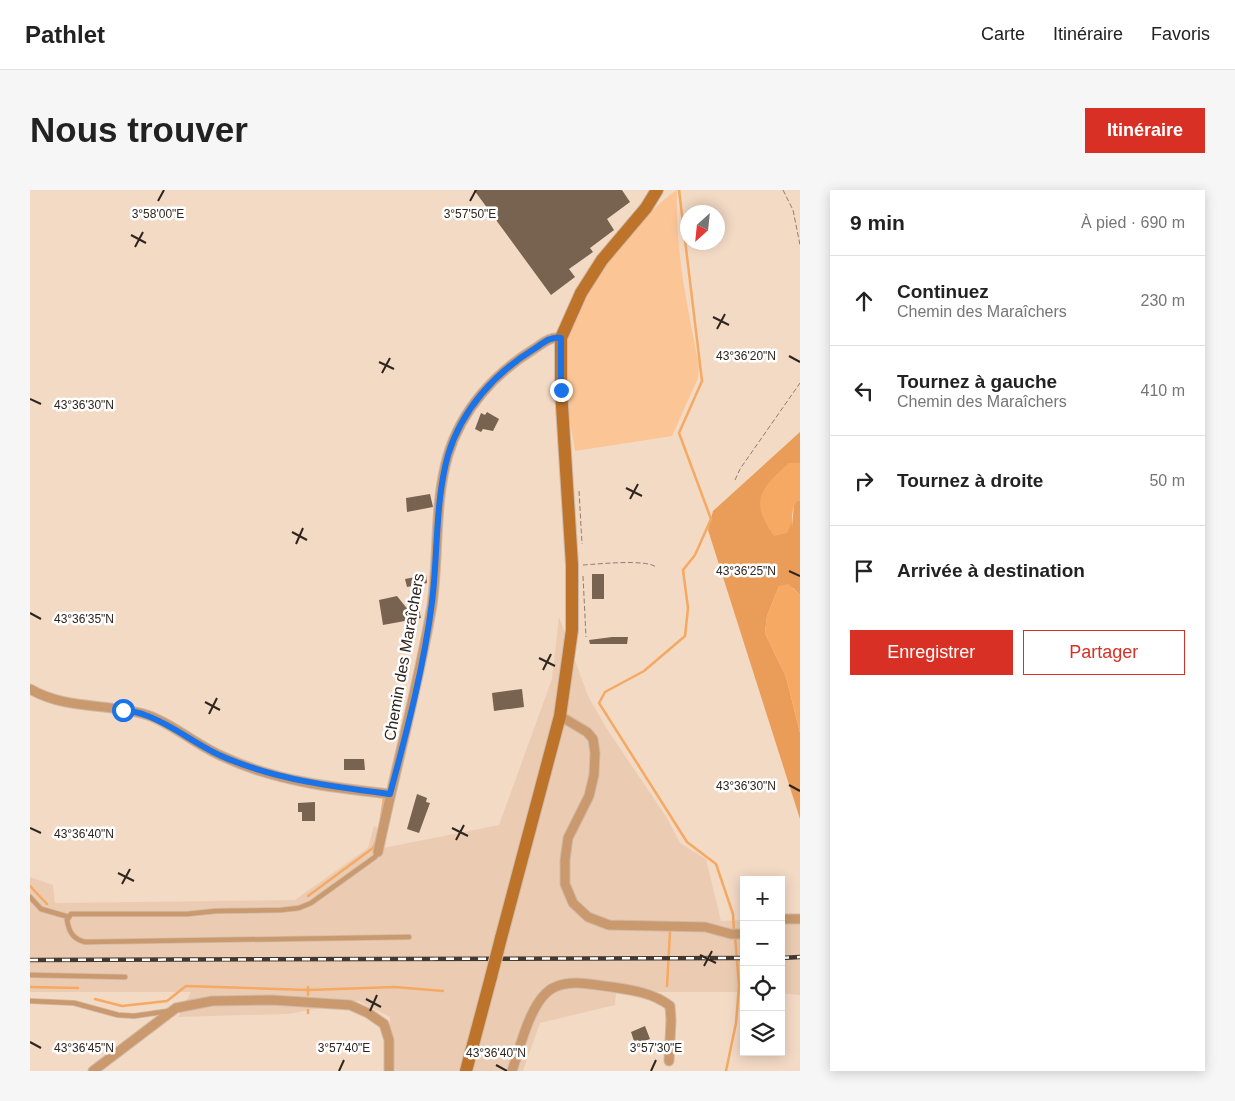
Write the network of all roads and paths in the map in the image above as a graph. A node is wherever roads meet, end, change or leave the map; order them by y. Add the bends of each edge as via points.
1 (657, 190) edge
2 (784, 190) edge
3 (800, 245) edge
4 (561, 338) junction
5 (800, 383) edge
6 (735, 480) dead end
7 (583, 565) dead end
8 (656, 567) dead end
9 (30, 689) edge
10 (560, 716) junction
11 (390, 794) junction
12 (378, 852) joint
13 (30, 897) edge
14 (69, 917) junction
15 (785, 919) edge
16 (800, 919) edge
17 (738, 934) edge
18 (408, 937) dead end
19 (30, 975) edge
20 (125, 977) dead end
21 (30, 1002) edge
22 (173, 1011) junction
23 (669, 1060) dead end
24 (93, 1071) edge
25 (389, 1071) edge
26 (466, 1071) edge
27 (512, 1071) edge

1 - 4 street via 581,292
2 - 3 path via 793,210
4 - 10 street via 572,630
4 - 11 street, Chemin des Maraîchers via 551,338 495,378 476,399 448,456 432,603
5 - 6 path
7 - 8 path via 638,564
9 - 11 street via 67,704 145,715 226,759 266,772 351,790
10 - 17 street via 587,732 593,739 595,753 589,796 568,838 564,860 565,884 573,903 588,917 609,925 705,927
10 - 26 street, bridge
11 - 12 street, Chemin des Maraîchers
12 - 14 lane via 311,903 299,908 187,914 71,914
13 - 14 lane via 41,909
14 - 18 lane via 69,932 85,942
15 - 16 street
19 - 20 lane
21 - 22 lane via 74,1003 118,1015
22 - 24 street
22 - 25 street via 212,1002 272,1000 350,1005 384,1024 389,1040
23 - 27 street via 670,1006 647,994 576,983 554,987 539,1002 530,1018

